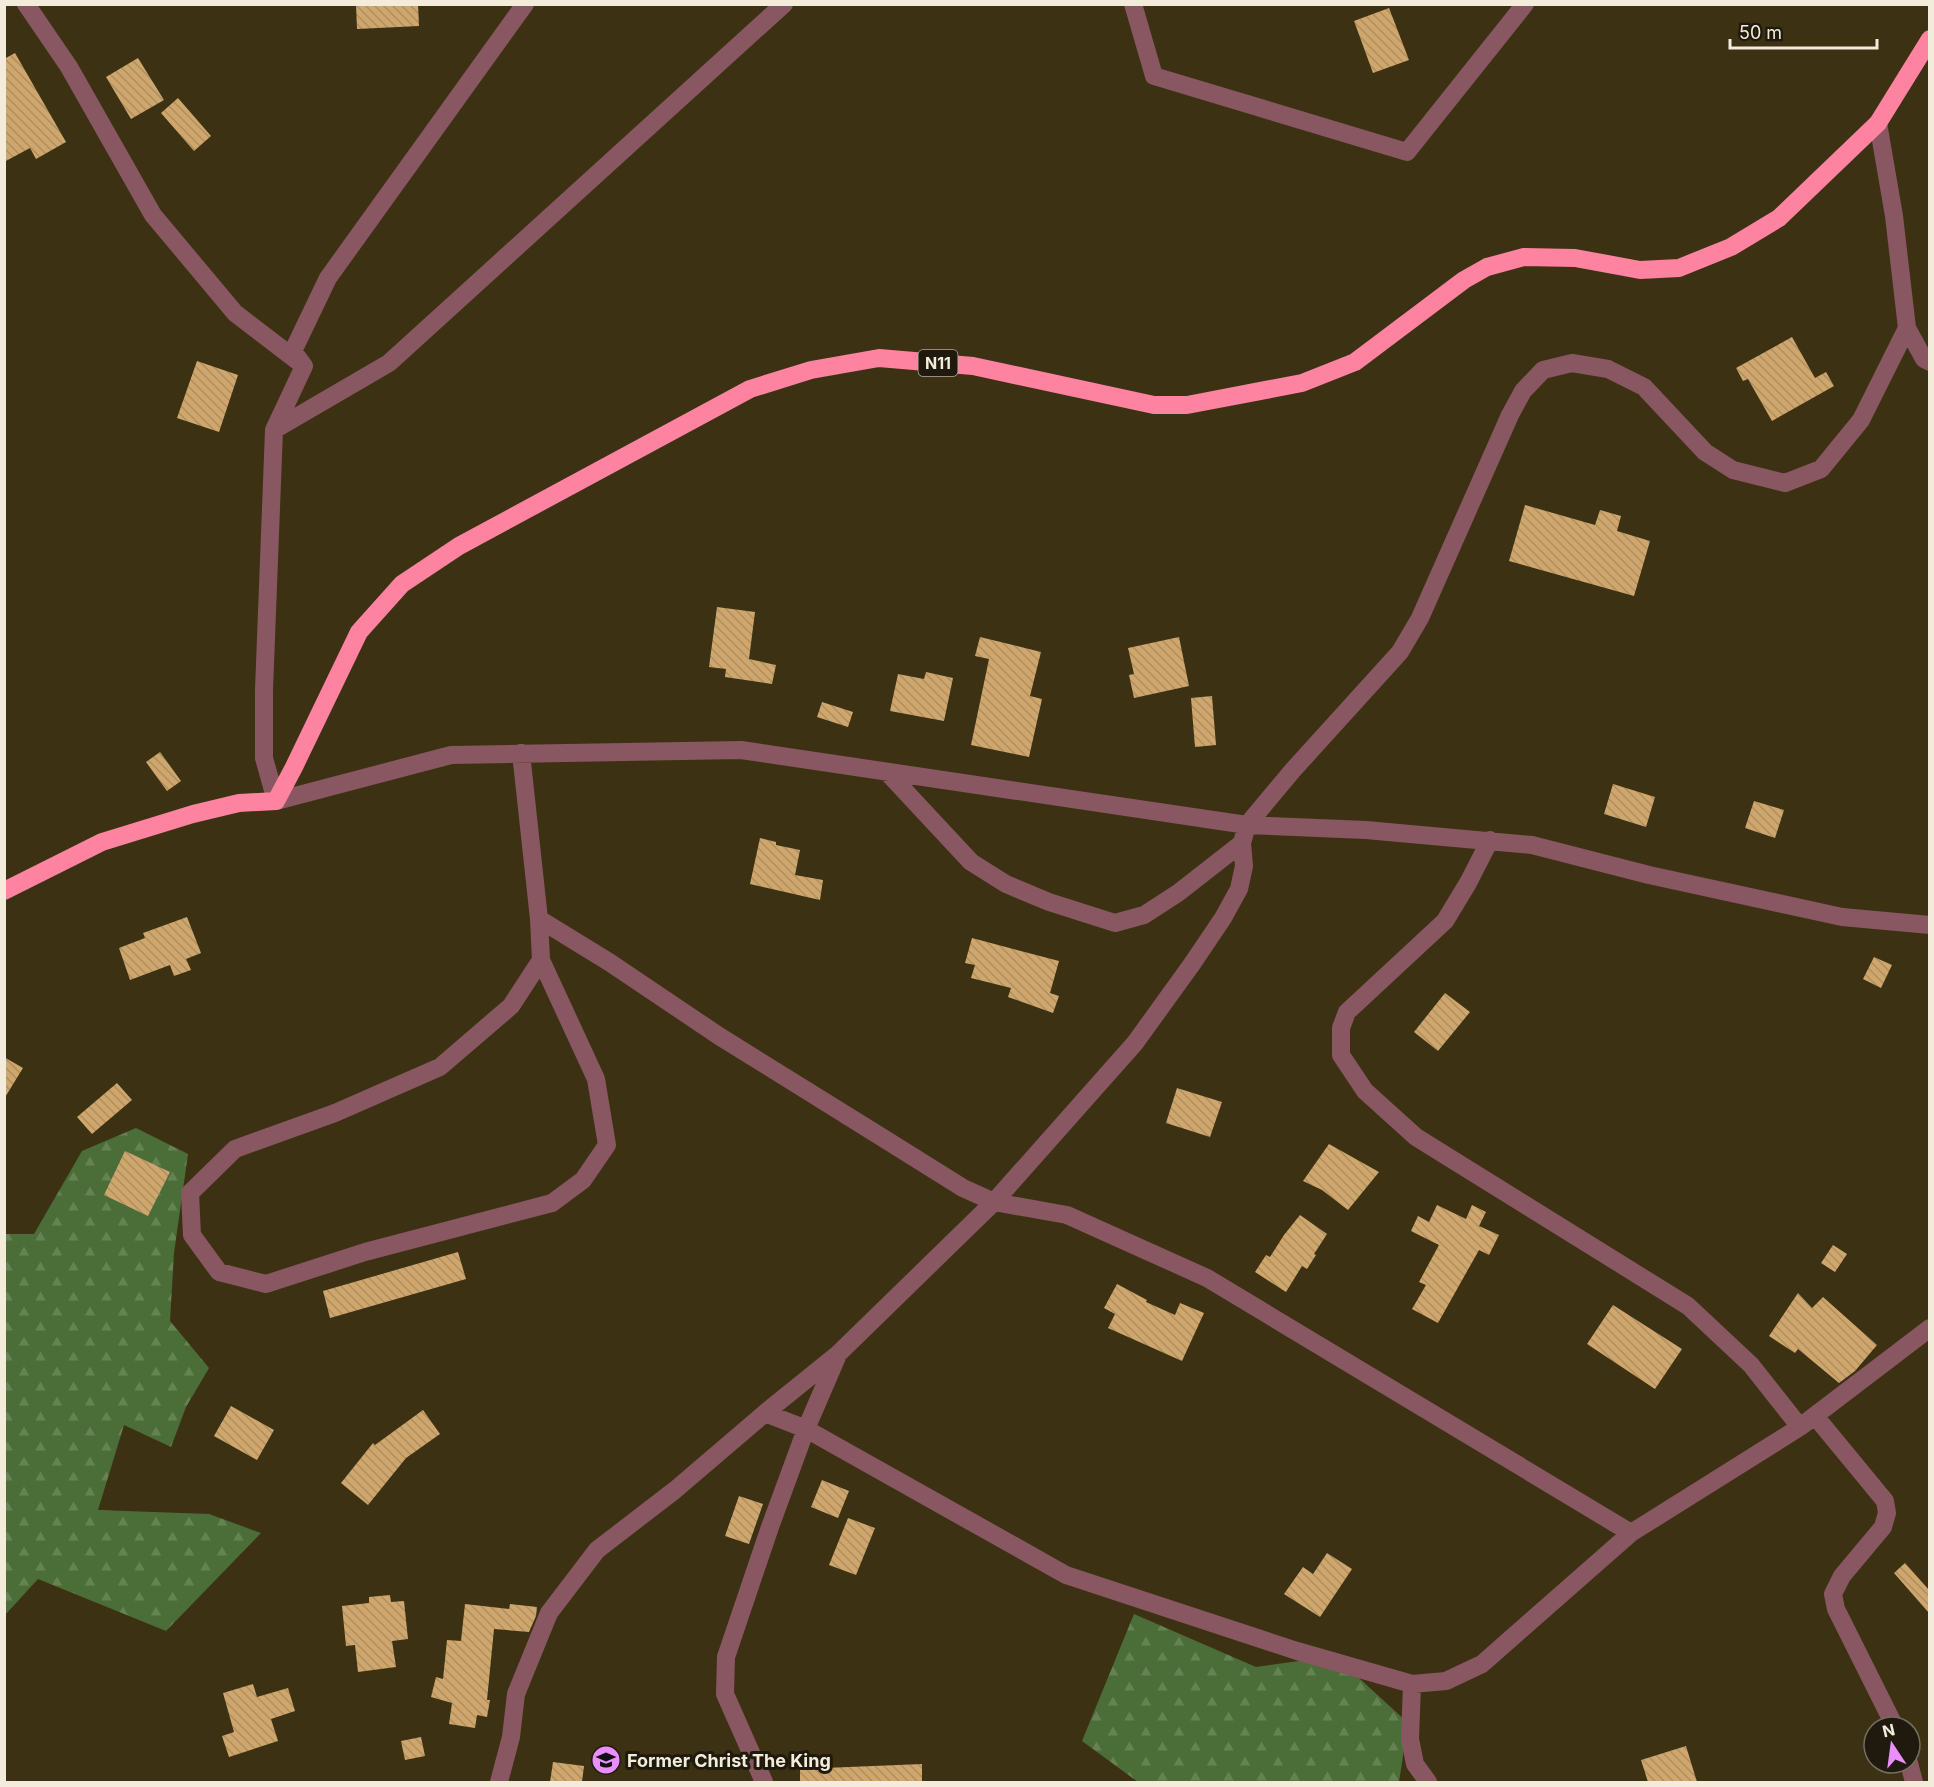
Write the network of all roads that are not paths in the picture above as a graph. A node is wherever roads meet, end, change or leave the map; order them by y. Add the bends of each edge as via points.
1 (26, 4) edge
2 (525, 4) edge
3 (784, 4) edge
4 (1134, 4) edge
5 (1525, 4) edge
6 (1929, 39) edge
7 (1878, 123) junction
8 (1907, 328) junction
9 (1929, 362) edge
10 (304, 366) junction
11 (274, 430) junction
12 (521, 753) junction
13 (888, 773) junction
14 (276, 801) junction
15 (1244, 834) junction
16 (1490, 840) junction
17 (4, 891) edge
18 (539, 920) junction
19 (1929, 926) edge
20 (540, 960) junction
21 (994, 1203) junction
22 (1929, 1328) edge
23 (838, 1354) junction
24 (765, 1413) junction
25 (1815, 1416) junction
26 (1800, 1427) junction
27 (806, 1430) junction
28 (1631, 1533) junction
29 (1413, 1684) junction
30 (1889, 1715) edge
31 (500, 1782) edge
32 (764, 1782) edge
33 (1428, 1782) edge

1 - 10 street via 69,67 153,215 235,313
2 - 10 street via 328,278 293,351
3 - 11 street via 389,363
4 - 5 street via 1154,76 1407,152
6 - 7 highway, N11
7 - 8 street
7 - 14 highway, N11 via 1779,218 1731,247 1679,268 1640,270 1575,258 1524,257 1487,267 1355,362 1302,383 1187,405 1154,405 974,366 879,358 811,370 750,389 459,546 402,584 359,632
8 - 9 street
8 - 15 street via 1861,420 1821,469 1785,483 1733,470 1705,452 1644,387 1608,369 1572,363 1543,370 1522,391 1420,618 1400,652 1293,770
10 - 11 street
11 - 14 street via 264,758
12 - 13 street via 741,750
12 - 14 street via 451,755
12 - 18 street
13 - 15 street
13 - 15 street via 971,862 1006,884 1115,923 1144,915 1178,893
14 - 17 highway via 239,803 102,842
15 - 16 street via 1366,830
15 - 21 street via 1239,889 1192,964 1135,1043
16 - 19 street via 1532,845 1842,917
16 - 26 street via 1445,921 1347,1012 1341,1028 1341,1055 1365,1091 1416,1137 1688,1306 1751,1365
18 - 20 street
18 - 21 street via 718,1036 963,1188
20 - 20 street via 596,1079 607,1145 584,1180 552,1203 365,1252 266,1284 219,1272 192,1235 190,1193 234,1149 335,1113 440,1067 512,1006
21 - 23 street
21 - 28 street via 1067,1215 1207,1278
22 - 25 street
23 - 24 street
23 - 27 street
24 - 27 street
24 - 31 street via 597,1550 549,1613 516,1694
25 - 26 street
25 - 30 street via 1886,1501 1883,1527 1842,1576 1833,1594 1836,1609
26 - 28 street
27 - 29 street via 1066,1575
27 - 32 street via 726,1658 725,1694
28 - 29 street via 1482,1664 1446,1681
29 - 33 street via 1410,1739 1415,1764

